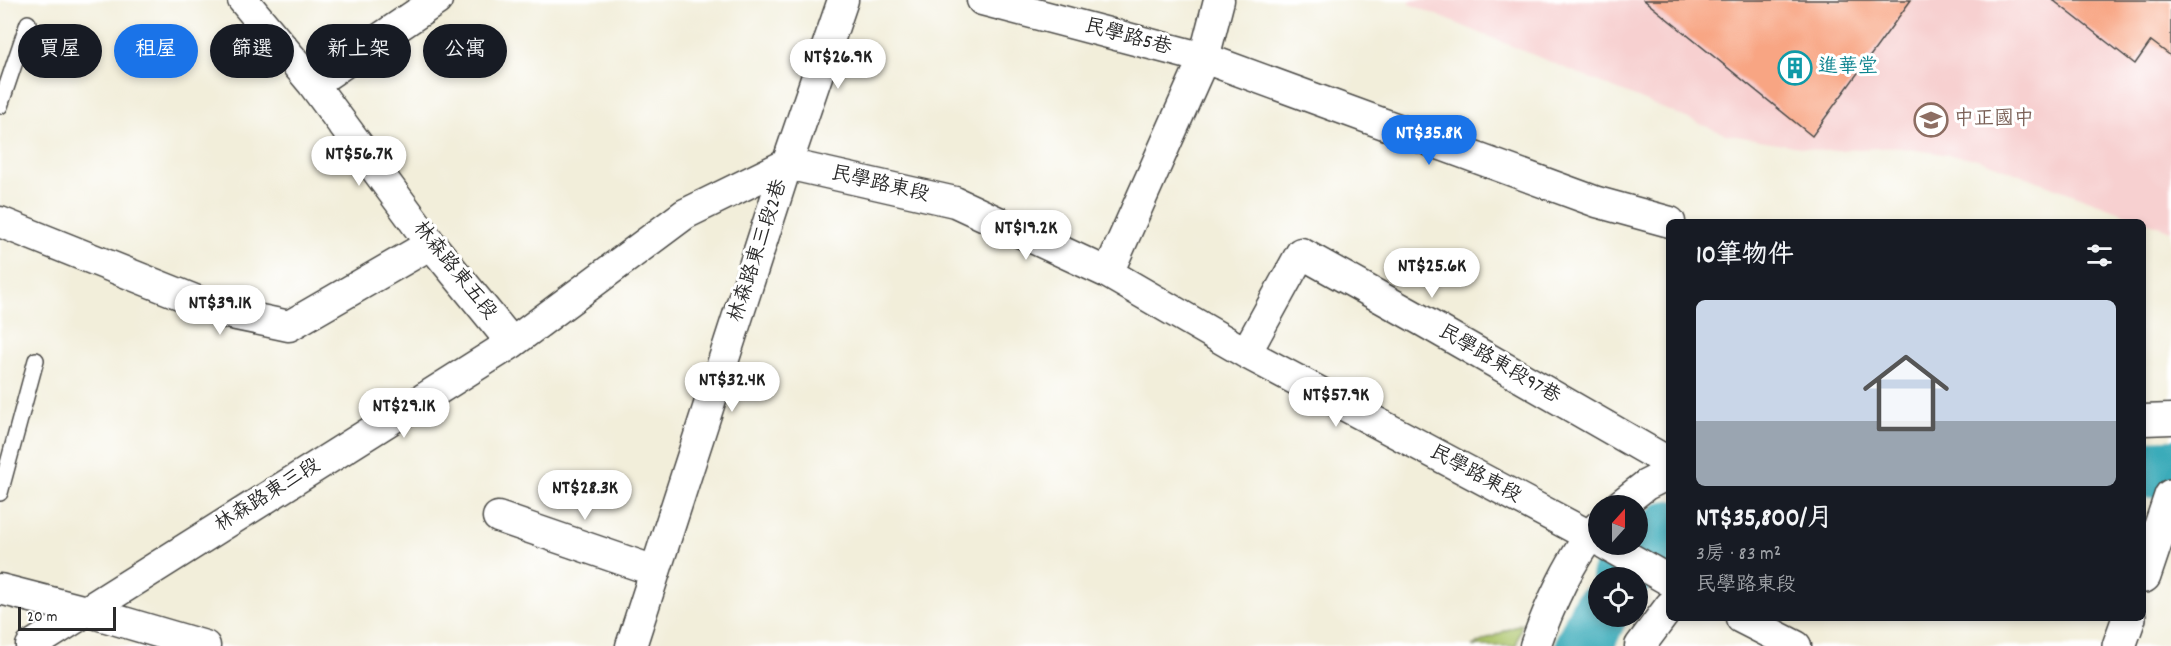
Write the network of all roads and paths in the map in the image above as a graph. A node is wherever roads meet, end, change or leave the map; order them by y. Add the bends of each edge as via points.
1 (243, 0) edge
2 (437, 0) edge
3 (843, 0) edge
4 (982, 0) edge
5 (1219, 0) edge
6 (28, 23) dead end
7 (1204, 58) junction
8 (313, 84) junction
9 (0, 106) edge
10 (787, 164) junction
11 (1666, 221) edge
12 (0, 222) edge
13 (431, 244) junction
14 (1108, 273) junction
15 (512, 343) junction
16 (1246, 353) junction
17 (36, 360) dead end
18 (2171, 419) edge
19 (2146, 420) edge
20 (1666, 461) edge
21 (1666, 475) edge
22 (0, 493) edge
23 (1633, 495) edge
24 (2162, 514) edge
25 (498, 517) dead end
26 (1588, 532) edge
27 (1588, 550) edge
28 (1627, 555) edge
29 (2146, 569) edge
30 (656, 571) junction
31 (1666, 579) edge
32 (0, 589) edge
33 (86, 611) junction
34 (1666, 612) edge
35 (1747, 621) edge
36 (2127, 621) edge
37 (31, 646) edge
38 (205, 646) edge
39 (631, 646) edge
40 (1535, 646) edge
41 (1641, 646) edge
42 (1796, 646) edge
43 (2119, 646) edge

1 - 8 street, 林森路東五段
2 - 8 street
3 - 10 street, 林森路東三段2巷
4 - 7 street, 民學路5巷
5 - 7 street
6 - 9 lane
7 - 11 street via 1598,202
7 - 14 street
8 - 13 street, 林森路東五段
10 - 14 street, 民學路東段 via 956,202
10 - 15 street, 林森路東三段 via 685,214
10 - 30 street, 林森路東三段2巷
12 - 13 street via 227,313 289,326
13 - 15 street, 林森路東五段
14 - 16 street, 民學路東段
15 - 33 street, 林森路東三段
16 - 20 street, 民學路東段97巷 via 1301,254
16 - 26 street, 民學路東段
17 - 22 lane
18 - 19 street
21 - 23 street
24 - 29 street
25 - 30 street
27 - 40 street via 1557,592
28 - 31 street, 民學路東段
30 - 39 street, 林森路東三段2巷
32 - 33 street
33 - 37 street, 林森路東三段
33 - 38 street
34 - 41 street
35 - 42 street
36 - 43 street

